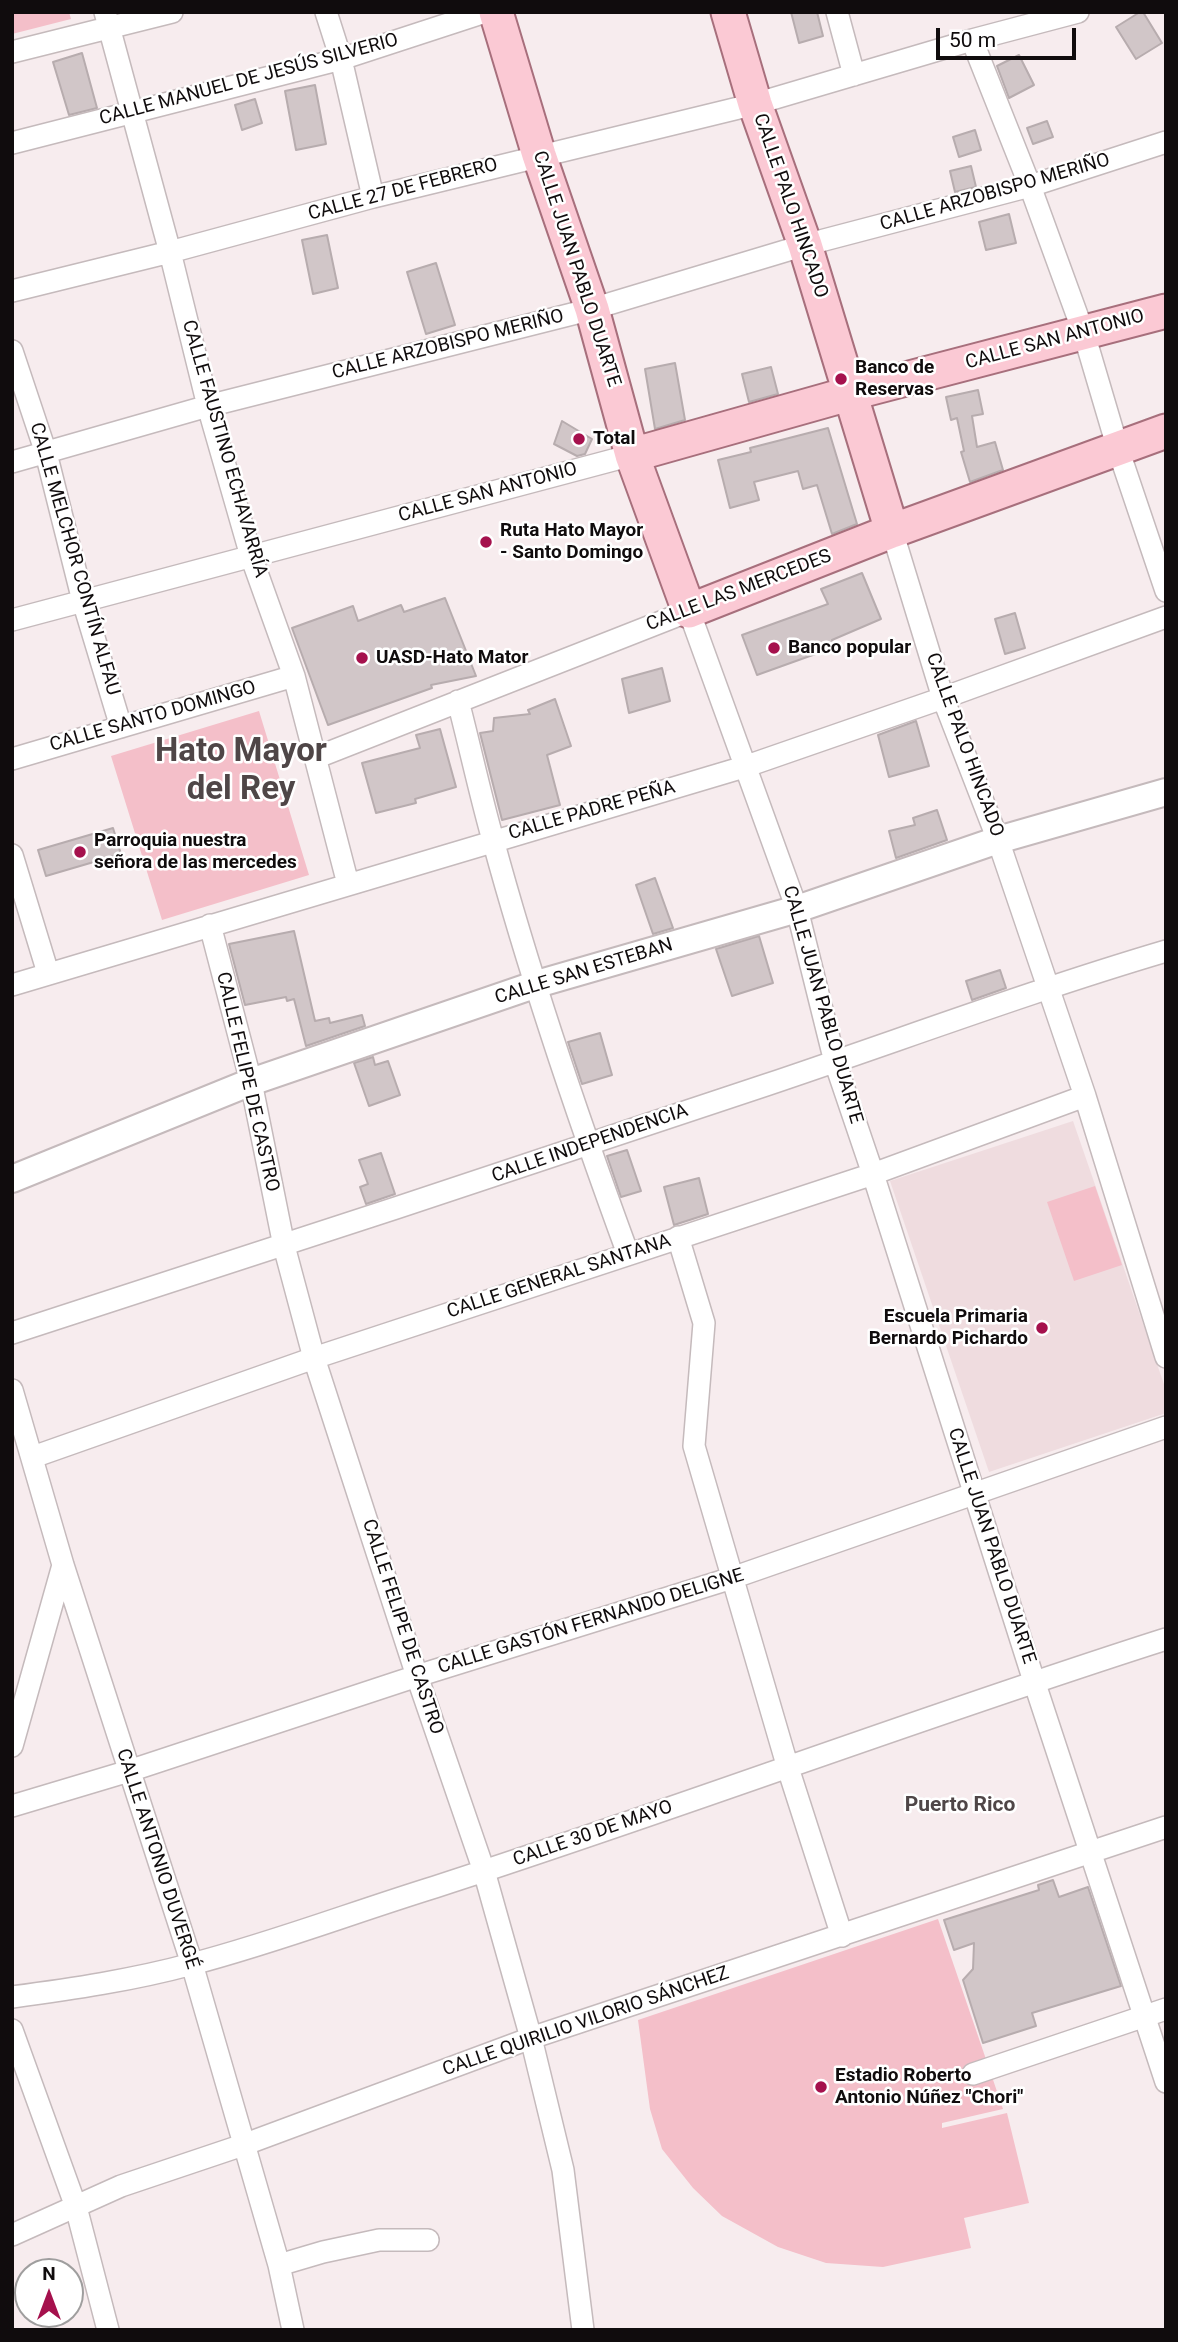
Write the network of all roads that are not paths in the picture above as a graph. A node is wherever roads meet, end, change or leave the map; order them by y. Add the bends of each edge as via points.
1 (172, 12) edge
2 (326, 12) edge
3 (485, 12) edge
4 (496, 12) edge
5 (728, 12) edge
6 (837, 12) edge
7 (1078, 12) edge
8 (1035, 17) edge
9 (107, 21) edge
10 (972, 40) junction
11 (12, 52) edge
12 (341, 59) junction
13 (854, 75) junction
14 (755, 104) junction
15 (132, 113) junction
16 (1166, 142) edge
17 (12, 143) edge
18 (539, 155) junction
19 (1030, 186) junction
20 (373, 197) junction
21 (805, 245) junction
22 (170, 252) junction
23 (12, 291) edge
24 (592, 309) junction
25 (1166, 311) edge
26 (1084, 334) junction
27 (12, 351) edge
28 (852, 393) junction
29 (208, 406) junction
30 (1166, 431) edge
31 (1118, 449) junction
32 (46, 453) junction
33 (632, 455) junction
34 (12, 462) edge
35 (892, 531) junction
36 (251, 556) junction
37 (1166, 591) edge
38 (83, 601) junction
39 (689, 611) junction
40 (1166, 618) edge
41 (12, 620) edge
42 (294, 676) junction
43 (943, 698) junction
44 (458, 701) junction
45 (121, 727) junction
46 (316, 758) junction
47 (12, 759) edge
48 (744, 767) junction
49 (1166, 792) edge
50 (493, 840) junction
51 (998, 840) junction
52 (13, 862) edge
53 (348, 884) junction
54 (797, 909) junction
55 (210, 925) junction
56 (1166, 951) edge
57 (48, 973) junction
58 (537, 984) junction
59 (12, 985) edge
60 (1049, 986) junction
61 (835, 1062) junction
62 (251, 1082) junction
63 (1085, 1096) junction
64 (588, 1145) junction
65 (873, 1174) junction
66 (12, 1179) edge
67 (678, 1237) junction
68 (284, 1246) junction
69 (628, 1254) junction
70 (12, 1333) edge
71 (1166, 1357) edge
72 (314, 1358) junction
73 (12, 1391) edge
74 (1166, 1427) edge
75 (33, 1457) junction
76 (975, 1495) junction
77 (63, 1565) junction
78 (732, 1578) junction
79 (1166, 1639) edge
80 (417, 1676) junction
81 (1034, 1681) junction
82 (12, 1746) edge
83 (788, 1768) junction
84 (129, 1771) junction
85 (12, 1806) edge
86 (1166, 1827) edge
87 (1092, 1852) junction
88 (484, 1871) junction
89 (842, 1936) junction
90 (192, 1964) junction
91 (12, 1997) edge
92 (1166, 2009) edge
93 (1144, 2016) junction
94 (12, 2030) edge
95 (531, 2038) junction
96 (973, 2074) dead end
97 (1166, 2082) edge
98 (243, 2145) junction
99 (76, 2207) junction
100 (12, 2235) edge
101 (428, 2240) dead end
102 (279, 2265) junction
103 (108, 2330) edge
104 (293, 2330) edge
105 (583, 2330) edge

1 - 9 street
2 - 12 street
3 - 12 street, CALLE MANUEL DE JESÚS SILVERIO
4 - 18 main road, CALLE JUAN PABLO DUARTE
5 - 14 main road, CALLE PALO HINCADO
6 - 13 street
7 - 8 street, CALLE 27 DE FEBRERO
8 - 10 street, CALLE 27 DE FEBRERO
9 - 11 street
9 - 15 street, CALLE FAUSTINO ECHAVARRÍA
10 - 13 street, CALLE 27 DE FEBRERO
10 - 19 street
12 - 15 street, CALLE MANUEL DE JESÚS SILVERIO
12 - 20 street
13 - 14 street, CALLE 27 DE FEBRERO
14 - 18 street, CALLE 27 DE FEBRERO
14 - 21 main road, CALLE PALO HINCADO
15 - 17 street, CALLE MANUEL DE JESÚS SILVERIO
15 - 22 street, CALLE FAUSTINO ECHAVARRÍA
16 - 19 street, CALLE ARZOBISPO MERIÑO
18 - 20 street, CALLE 27 DE FEBRERO
18 - 24 main road, CALLE JUAN PABLO DUARTE
19 - 21 street, CALLE ARZOBISPO MERIÑO
19 - 26 street
20 - 22 street, CALLE 27 DE FEBRERO
21 - 24 street, CALLE ARZOBISPO MERIÑO
21 - 28 main road, CALLE PALO HINCADO
22 - 23 street, CALLE 27 DE FEBRERO
22 - 29 street, CALLE FAUSTINO ECHAVARRÍA
24 - 29 street, CALLE ARZOBISPO MERIÑO
24 - 33 main road, CALLE JUAN PABLO DUARTE
25 - 26 main road, CALLE SAN ANTONIO
26 - 28 main road, CALLE SAN ANTONIO
26 - 31 street
27 - 32 street, CALLE MELCHOR CONTÍN ALFAU
28 - 33 main road, CALLE SAN ANTONIO
28 - 35 main road, CALLE PALO HINCADO
29 - 32 street, CALLE ARZOBISPO MERIÑO
29 - 36 street, CALLE FAUSTINO ECHAVARRÍA
30 - 31 main road, CALLE LAS MERCEDES
31 - 35 main road, CALLE LAS MERCEDES
31 - 37 street
32 - 34 street, CALLE ARZOBISPO MERIÑO
32 - 38 street, CALLE MELCHOR CONTÍN ALFAU
33 - 36 street, CALLE SAN ANTONIO
33 - 39 main road, CALLE JUAN PABLO DUARTE
35 - 39 main road, CALLE LAS MERCEDES
35 - 43 street, CALLE PALO HINCADO
36 - 38 street, CALLE SAN ANTONIO
36 - 42 street, CALLE FAUSTINO ECHAVARRÍA
38 - 41 street, CALLE SAN ANTONIO
38 - 45 street, CALLE MELCHOR CONTÍN ALFAU
39 - 44 street, CALLE LAS MERCEDES
39 - 48 street, CALLE JUAN PABLO DUARTE
40 - 43 street, CALLE PADRE PEÑA
42 - 45 street, CALLE SANTO DOMINGO
42 - 46 street, CALLE FAUSTINO ECHAVARRÍA
43 - 48 street, CALLE PADRE PEÑA
43 - 51 street, CALLE PALO HINCADO
44 - 46 street, CALLE LAS MERCEDES
44 - 50 street
45 - 47 street, CALLE SANTO DOMINGO
46 - 53 street, CALLE FAUSTINO ECHAVARRÍA
48 - 50 street, CALLE PADRE PEÑA
48 - 54 street, CALLE JUAN PABLO DUARTE
49 - 51 street, CALLE SAN ESTEBAN
50 - 53 street, CALLE PADRE PEÑA
50 - 58 street
51 - 54 street, CALLE SAN ESTEBAN
51 - 60 street, CALLE PALO HINCADO
52 - 57 street
53 - 55 street, CALLE PADRE PEÑA
54 - 58 street, CALLE SAN ESTEBAN
54 - 61 street, CALLE JUAN PABLO DUARTE
55 - 57 street, CALLE PADRE PEÑA
55 - 62 street, CALLE FELIPE DE CASTRO
56 - 60 street, CALLE INDEPENDENCIA
57 - 59 street, CALLE PADRE PEÑA
58 - 62 street, CALLE SAN ESTEBAN
58 - 64 street
60 - 61 street, CALLE INDEPENDENCIA
60 - 63 street, CALLE PALO HINCADO
61 - 64 street, CALLE INDEPENDENCIA
61 - 65 street, CALLE JUAN PABLO DUARTE
62 - 66 street, CALLE SAN ESTEBAN
62 - 68 street, CALLE FELIPE DE CASTRO
63 - 65 street, CALLE GENERAL SANTANA
63 - 71 street, CALLE PALO HINCADO
64 - 68 street, CALLE INDEPENDENCIA
64 - 69 street
65 - 67 street, CALLE GENERAL SANTANA
65 - 76 street, CALLE JUAN PABLO DUARTE
67 - 69 street, CALLE GENERAL SANTANA
67 - 78 street via 704,1323 694,1446
68 - 70 street, CALLE INDEPENDENCIA
68 - 72 street, CALLE FELIPE DE CASTRO
69 - 72 street, CALLE GENERAL SANTANA
72 - 75 street, CALLE GENERAL SANTANA
72 - 80 street, CALLE FELIPE DE CASTRO
73 - 75 street, CALLE ANTONIO DUVERGÉ
74 - 76 street, CALLE GASTÓN FERNANDO DELIGNE
75 - 77 street, CALLE ANTONIO DUVERGÉ
76 - 78 street, CALLE GASTÓN FERNANDO DELIGNE
76 - 81 street, CALLE JUAN PABLO DUARTE
77 - 82 street
77 - 84 street, CALLE ANTONIO DUVERGÉ
78 - 80 street, CALLE GASTÓN FERNANDO DELIGNE
78 - 83 street
79 - 81 street, CALLE 30 DE MAYO
80 - 84 street, CALLE GASTÓN FERNANDO DELIGNE
80 - 88 street, CALLE FELIPE DE CASTRO
81 - 83 street, CALLE 30 DE MAYO
81 - 87 street, CALLE JUAN PABLO DUARTE
83 - 88 street, CALLE 30 DE MAYO
83 - 89 street
84 - 85 street, CALLE GASTÓN FERNANDO DELIGNE
84 - 90 street, CALLE ANTONIO DUVERGÉ
86 - 87 street, CALLE QUIRILIO VILORIO SÁNCHEZ
87 - 89 street, CALLE QUIRILIO VILORIO SÁNCHEZ
87 - 93 street, CALLE JUAN PABLO DUARTE
88 - 90 street, CALLE 30 DE MAYO
88 - 95 street, CALLE FELIPE DE CASTRO
89 - 95 street, CALLE QUIRILIO VILORIO SÁNCHEZ
90 - 91 street, CALLE 30 DE MAYO via 95,1986
90 - 98 street, CALLE ANTONIO DUVERGÉ
92 - 93 street
93 - 96 street
93 - 97 street, CALLE JUAN PABLO DUARTE
94 - 99 street
95 - 98 street, CALLE QUIRILIO VILORIO SÁNCHEZ
95 - 105 street, CALLE FELIPE DE CASTRO via 564,2170
98 - 99 street, CALLE QUIRILIO VILORIO SÁNCHEZ via 121,2186
98 - 102 street, CALLE ANTONIO DUVERGÉ
99 - 100 street, CALLE QUIRILIO VILORIO SÁNCHEZ
99 - 103 street
101 - 102 street via 379,2240
102 - 104 street, CALLE ANTONIO DUVERGÉ

